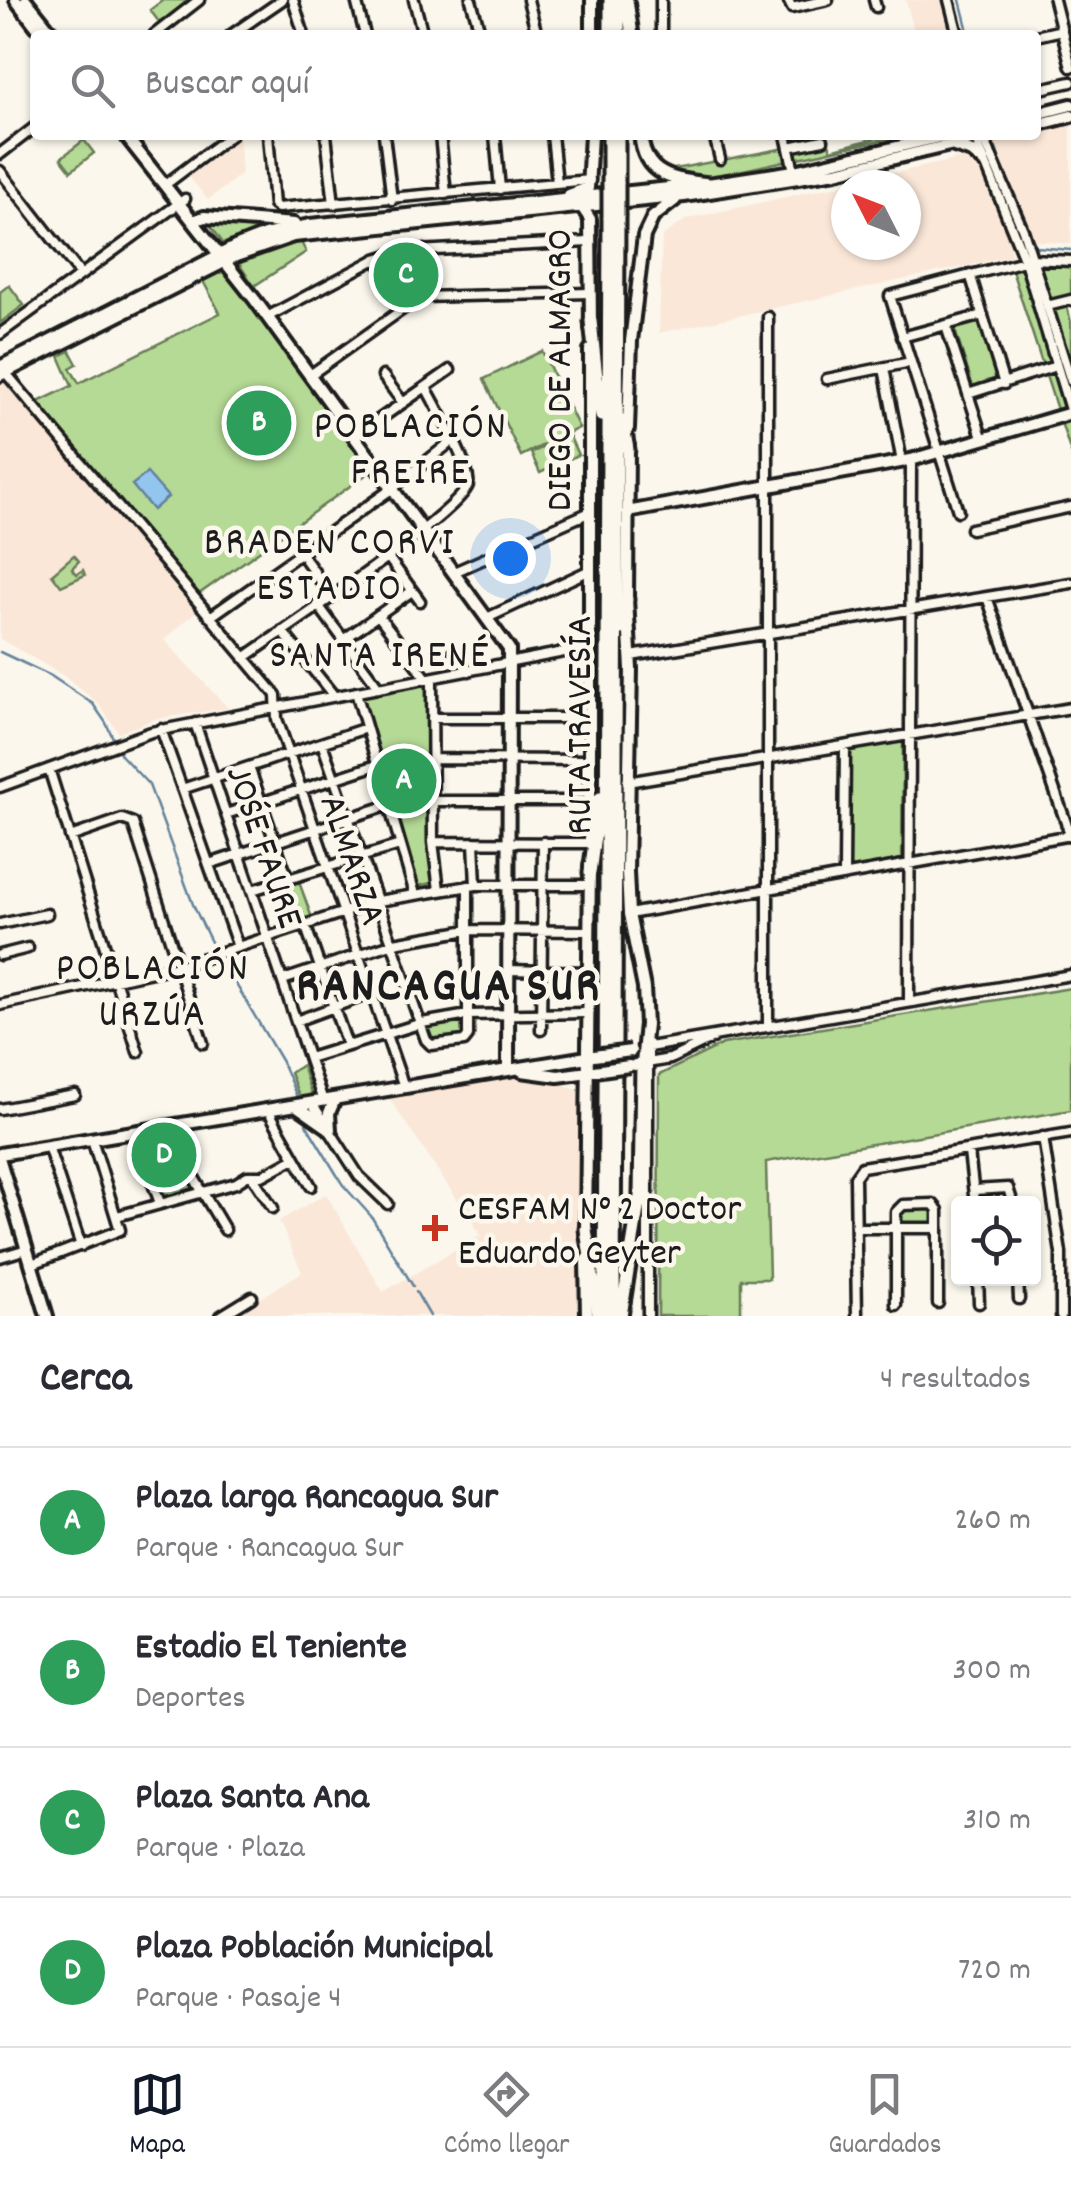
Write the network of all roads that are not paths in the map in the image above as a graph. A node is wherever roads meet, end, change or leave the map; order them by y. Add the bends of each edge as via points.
1 (16, 0) edge
2 (26, 0) edge
3 (199, 0) edge
4 (282, 0) edge
5 (293, 0) edge
6 (356, 0) edge
7 (414, 0) edge
8 (471, 0) edge
9 (528, 0) edge
10 (592, 0) edge
11 (610, 0) edge
12 (619, 0) edge
13 (628, 0) edge
14 (663, 0) edge
15 (788, 0) edge
16 (828, 0) edge
17 (949, 0) edge
18 (1054, 0) edge
19 (39, 30) edge
20 (50, 30) edge
21 (160, 30) edge
22 (238, 30) edge
23 (302, 30) edge
24 (364, 30) edge
25 (423, 30) edge
26 (479, 30) edge
27 (536, 30) dead end
28 (592, 30) edge
29 (610, 30) edge
30 (619, 30) edge
31 (631, 30) edge
32 (661, 30) edge
33 (957, 30) edge
34 (1062, 30) junction
35 (1041, 35) edge
36 (1071, 67) edge
37 (1071, 82) edge
38 (1041, 90) edge
39 (1071, 106) edge
40 (1041, 113) edge
41 (1071, 116) edge
42 (1041, 124) edge
43 (30, 131) edge
44 (135, 140) edge
45 (217, 140) edge
46 (225, 140) edge
47 (268, 140) edge
48 (327, 140) edge
49 (385, 140) edge
50 (441, 140) edge
51 (495, 140) edge
52 (553, 140) edge
53 (591, 140) edge
54 (609, 140) edge
55 (618, 140) edge
56 (642, 140) edge
57 (715, 140) edge
58 (787, 140) edge
59 (823, 140) dead end
60 (949, 140) edge
61 (981, 140) edge
62 (983, 140) edge
63 (220, 144) junction
64 (789, 147) junction
65 (0, 154) edge
66 (720, 159) dead end
67 (984, 162) junction
68 (794, 170) junction
69 (0, 171) edge
70 (590, 180) junction
71 (170, 181) junction
72 (558, 183) junction
73 (708, 184) junction
74 (500, 189) junction
75 (446, 194) junction
76 (684, 196) junction
77 (392, 200) junction
78 (613, 200) junction
79 (182, 201) junction
80 (334, 204) junction
81 (495, 208) junction
82 (582, 208) junction
83 (196, 219) junction
84 (310, 225) junction
85 (590, 242) junction
86 (425, 250) junction
87 (226, 256) junction
88 (376, 259) junction
89 (1028, 260) junction
90 (1071, 261) edge
91 (970, 274) junction
92 (82, 275) junction
93 (590, 293) junction
94 (430, 295) junction
95 (1071, 300) edge
96 (409, 302) junction
97 (1048, 306) junction
98 (983, 315) junction
99 (267, 316) junction
100 (768, 317) dead end
101 (591, 321) junction
102 (946, 326) junction
103 (0, 334) edge
104 (902, 337) junction
105 (911, 362) junction
106 (1056, 366) junction
107 (884, 368) junction
108 (1, 370) edge
109 (450, 370) dead end
110 (310, 375) junction
111 (383, 376) dead end
112 (618, 379) junction
113 (828, 379) dead end
114 (1071, 381) edge
115 (1004, 384) junction
116 (426, 387) junction
117 (968, 394) junction
118 (402, 403) junction
119 (1071, 413) edge
120 (354, 437) junction
121 (983, 440) junction
122 (452, 441) junction
123 (628, 450) junction
124 (940, 452) junction
125 (607, 458) junction
126 (907, 461) junction
127 (770, 484) junction
128 (392, 488) junction
129 (1071, 508) edge
130 (958, 511) dead end
131 (627, 512) junction
132 (588, 513) junction
133 (424, 530) junction
134 (971, 530) dead end
135 (301, 553) junction
136 (387, 556) junction
137 (588, 571) junction
138 (454, 572) junction
139 (1071, 582) edge
140 (412, 591) junction
141 (331, 596) junction
142 (987, 597) junction
143 (628, 599) junction
144 (420, 602) dead end
145 (318, 605) junction
146 (910, 610) junction
147 (378, 616) junction
148 (210, 617) junction
149 (487, 618) junction
150 (282, 630) junction
151 (769, 633) junction
152 (344, 640) junction
153 (590, 648) junction
154 (454, 651) dead end
155 (631, 656) junction
156 (244, 658) junction
157 (510, 662) junction
158 (617, 663) junction
159 (469, 671) junction
160 (429, 678) junction
161 (379, 688) junction
162 (356, 692) junction
163 (334, 696) junction
164 (278, 706) junction
165 (1071, 708) edge
166 (1028, 715) junction
167 (432, 718) junction
168 (510, 718) junction
169 (590, 718) junction
170 (195, 722) junction
171 (366, 728) junction
172 (162, 729) junction
173 (910, 734) junction
174 (322, 743) junction
175 (845, 746) junction
176 (290, 753) junction
177 (607, 754) junction
178 (768, 758) junction
179 (432, 760) junction
180 (510, 760) junction
181 (590, 760) junction
182 (377, 765) junction
183 (249, 767) junction
184 (49, 769) junction
185 (214, 778) junction
186 (334, 778) junction
187 (627, 782) junction
188 (0, 787) edge
189 (302, 788) junction
190 (182, 790) junction
191 (433, 801) junction
192 (510, 801) junction
193 (261, 802) junction
194 (590, 802) junction
195 (388, 805) junction
196 (226, 814) junction
197 (348, 818) junction
198 (316, 829) junction
199 (1071, 836) edge
200 (70, 837) junction
201 (275, 842) junction
202 (433, 842) junction
203 (474, 842) junction
204 (510, 842) junction
205 (543, 842) junction
206 (590, 843) junction
207 (400, 845) junction
208 (240, 855) junction
209 (362, 857) junction
210 (910, 863) junction
211 (208, 864) junction
212 (328, 867) junction
213 (844, 875) junction
214 (288, 879) junction
215 (590, 879) junction
216 (472, 886) junction
217 (509, 886) junction
218 (542, 886) junction
219 (770, 887) junction
220 (252, 890) junction
221 (439, 890) junction
222 (415, 894) junction
223 (378, 901) junction
224 (343, 911) junction
225 (47, 914) dead end
226 (629, 914) junction
227 (0, 924) edge
228 (306, 924) junction
229 (468, 930) junction
230 (508, 931) junction
231 (541, 931) junction
232 (589, 931) junction
233 (270, 936) junction
234 (394, 943) junction
235 (238, 947) junction
236 (28, 948) dead end
237 (0, 955) edge
238 (358, 955) junction
239 (180, 966) junction
240 (320, 966) junction
241 (508, 970) junction
242 (541, 971) junction
243 (589, 972) junction
244 (1071, 975) edge
245 (115, 979) junction
246 (283, 980) junction
247 (372, 993) junction
248 (909, 1002) junction
249 (0, 1005) edge
250 (333, 1006) junction
251 (588, 1012) junction
252 (508, 1014) junction
253 (541, 1014) junction
254 (468, 1015) junction
255 (296, 1021) junction
256 (422, 1023) junction
257 (768, 1026) junction
258 (542, 1030) dead end
259 (385, 1033) junction
260 (722, 1034) junction
261 (203, 1043) dead end
262 (347, 1045) junction
263 (646, 1048) junction
264 (138, 1052) dead end
265 (591, 1056) junction
266 (309, 1058) junction
267 (646, 1064) junction
268 (512, 1070) junction
269 (590, 1072) junction
270 (404, 1087) junction
271 (75, 1095) dead end
272 (323, 1101) junction
273 (296, 1105) junction
274 (0, 1110) edge
275 (268, 1110) junction
276 (164, 1127) junction
277 (328, 1129) junction
278 (134, 1132) junction
279 (1071, 1133) edge
280 (1043, 1137) junction
281 (92, 1139) junction
282 (48, 1146) junction
283 (969, 1152) junction
284 (0, 1154) edge
285 (295, 1158) junction
286 (0, 1162) edge
287 (252, 1176) junction
288 (312, 1186) dead end
289 (202, 1190) junction
290 (974, 1190) junction
291 (974, 1196) edge
292 (1010, 1196) edge
293 (160, 1203) junction
294 (388, 1204) dead end
295 (273, 1208) dead end
296 (117, 1216) junction
297 (856, 1228) junction
298 (938, 1228) junction
299 (586, 1229) junction
300 (225, 1230) dead end
301 (896, 1230) junction
302 (82, 1246) junction
303 (27, 1249) junction
304 (1066, 1253) edge
305 (0, 1258) edge
306 (32, 1264) junction
307 (978, 1286) edge
308 (1018, 1286) edge
309 (252, 1296) dead end
310 (1019, 1299) dead end
311 (938, 1303) dead end
312 (978, 1303) dead end
313 (896, 1305) dead end
314 (47, 1316) edge
315 (221, 1316) edge
316 (587, 1316) edge
317 (602, 1316) edge
318 (617, 1316) edge
319 (648, 1316) edge
320 (856, 1316) edge
321 (1061, 1316) edge

1 - 19 main road
2 - 20 main road
3 - 21 street
4 - 22 street
5 - 23 street
6 - 24 street
7 - 25 street
8 - 26 street
9 - 27 street
10 - 28 main road
11 - 29 highway
12 - 30 highway
13 - 31 highway
14 - 32 street
15 - 16 street via 792,8
17 - 33 street
18 - 34 street
34 - 35 street
34 - 36 street
37 - 38 street
39 - 40 main road
41 - 42 main road
43 - 65 street
44 - 71 main road
44 - 79 main road
45 - 63 street
46 - 63 street
47 - 80 street via 275,208
48 - 80 street
49 - 77 street
50 - 75 street
51 - 74 street
52 - 72 street
53 - 70 main road, DIEGO DE ALMAGRO
54 - 78 highway, RUTA TRAVESÍA
55 - 78 highway, RUTA TRAVESÍA
56 - 73 highway via 655,170
57 - 66 street
58 - 64 street
59 - 64 street
60 - 67 main road
60 - 68 main road
60 - 76 main road via 836,172
61 - 67 street
62 - 89 street via 1023,230
63 - 71 street
64 - 68 street
67 - 89 street
68 - 73 main road
69 - 92 street
70 - 72 street
70 - 81 main road, DIEGO DE ALMAGRO via 578,194
71 - 79 main road
72 - 74 street
73 - 78 main road
74 - 75 street
75 - 77 street
76 - 78 main road
76 - 123 main road via 657,212 644,236 631,340
77 - 80 street
78 - 81 main road
78 - 82 main road
78 - 112 highway, RUTA TRAVESÍA
78 - 125 highway, RUTA TRAVESÍA
79 - 83 main road
79 - 92 street
81 - 84 main road
82 - 85 main road, DIEGO DE ALMAGRO via 589,214
82 - 87 main road via 304,234
83 - 84 main road
83 - 87 main road
84 - 87 main road via 265,235
85 - 86 street
85 - 93 main road, DIEGO DE ALMAGRO
86 - 88 street
86 - 94 street
87 - 99 main road
87 - 108 main road
88 - 96 street
88 - 99 street
89 - 90 street
89 - 91 street
89 - 97 street
89 - 106 street
91 - 98 street
91 - 104 street via 890,296
92 - 103 street
93 - 94 street
93 - 101 main road, DIEGO DE ALMAGRO
94 - 96 street
95 - 97 street
96 - 110 street
97 - 114 street
98 - 102 street
98 - 115 street
99 - 110 main road
100 - 127 street
101 - 125 highway
101 - 132 main road, DIEGO DE ALMAGRO
102 - 104 street
102 - 117 street
104 - 105 street
105 - 107 street
105 - 124 street
106 - 115 street
106 - 119 street
107 - 113 street
107 - 126 street
108 - 148 street, ALMARZA
109 - 116 street
110 - 120 main road
111 - 118 street
112 - 123 highway
112 - 158 highway, RUTA TRAVESÍA
115 - 117 street
116 - 118 street
116 - 122 street
117 - 121 street
118 - 120 street
119 - 121 main road
120 - 128 main road
121 - 124 main road
122 - 128 street
122 - 133 street via 468,473 467,488
123 - 131 main road
124 - 126 main road
124 - 130 street
125 - 177 highway, RUTA TRAVESÍA
126 - 127 main road
126 - 146 street
127 - 131 main road
127 - 151 street
128 - 133 main road
128 - 135 street
129 - 134 street
131 - 143 main road
132 - 137 main road, DIEGO DE ALMAGRO
132 - 138 street
133 - 136 street
133 - 138 main road
135 - 141 street
135 - 148 street
136 - 140 street
136 - 141 street
137 - 149 street
137 - 153 main road, DIEGO DE ALMAGRO
138 - 149 main road
139 - 142 street
140 - 144 street
140 - 147 street
141 - 145 street
142 - 146 street
142 - 166 street
143 - 155 main road
143 - 158 highway
145 - 150 street
145 - 152 street
146 - 151 street
146 - 173 street
147 - 152 street
147 - 160 street
148 - 156 street, ALMARZA
149 - 157 main road via 509,648
150 - 156 street
150 - 163 street
151 - 155 street
151 - 178 street
152 - 161 street
153 - 157 street
153 - 169 main road, DIEGO DE ALMAGRO
154 - 159 street
155 - 187 main road
156 - 164 street, ALMARZA
157 - 159 street
157 - 168 main road
158 - 318 highway, RUTA TRAVESÍA
159 - 160 street
160 - 161 street
160 - 167 street
161 - 162 street
162 - 163 street
162 - 171 street
163 - 164 street
164 - 170 street
164 - 176 street, ALMARZA via 276,719
165 - 166 street
166 - 173 street
166 - 199 street
167 - 168 street
167 - 179 street
168 - 169 street
168 - 180 main road
169 - 181 main road, DIEGO DE ALMAGRO
170 - 172 street
170 - 185 street, JOŚE FAURE
171 - 174 street
171 - 182 street
172 - 184 street
172 - 190 street
173 - 175 street
173 - 210 street
174 - 176 street
174 - 186 street
175 - 178 street
175 - 213 street
176 - 183 street
176 - 189 street, ALMARZA
177 - 215 highway
177 - 317 highway, RUTA TRAVESÍA
178 - 187 street
178 - 219 street
179 - 180 street
179 - 191 street
180 - 181 street
180 - 192 main road
181 - 194 main road, DIEGO DE ALMAGRO
182 - 186 street
182 - 195 street
183 - 185 street
183 - 193 street
184 - 188 street
184 - 200 street
185 - 190 street
185 - 196 street, JOŚE FAURE
186 - 189 street
186 - 197 street
187 - 226 main road
189 - 193 street
189 - 198 street, ALMARZA
190 - 211 street
191 - 192 street
191 - 202 street
192 - 194 street
192 - 204 main road
193 - 196 street
193 - 201 street
194 - 206 main road, DIEGO DE ALMAGRO
195 - 197 street
195 - 207 street
196 - 208 street, JOŚE FAURE
197 - 198 street
197 - 209 street
198 - 201 street
198 - 212 street, ALMARZA
199 - 210 street
200 - 239 street via 122,819 133,823
200 - 245 street
201 - 208 street
201 - 214 street
202 - 203 street
202 - 221 street
203 - 204 street
203 - 216 street
204 - 205 street
204 - 217 main road
205 - 206 street
205 - 218 street
206 - 215 main road, DIEGO DE ALMAGRO
207 - 209 street
207 - 222 street
208 - 211 street
208 - 220 street, JOŚE FAURE
209 - 212 street
209 - 223 street
210 - 213 street
210 - 248 street
211 - 235 street
212 - 214 street
212 - 224 street, ALMARZA
213 - 219 street
214 - 220 street
215 - 218 street
215 - 232 main road, DIEGO DE ALMAGRO
216 - 217 street
216 - 221 street
216 - 229 street
217 - 218 street
217 - 230 main road
218 - 231 street
219 - 226 street
219 - 257 street
220 - 233 street, JOŚE FAURE
221 - 222 street
222 - 223 street
223 - 224 street
223 - 234 street
224 - 228 street
224 - 238 street, ALMARZA
225 - 227 street
226 - 263 main road
228 - 233 street
228 - 240 street
229 - 230 street
229 - 234 street
229 - 254 street
230 - 231 street
230 - 241 main road
231 - 232 street
231 - 242 street
232 - 243 main road, DIEGO DE ALMAGRO
233 - 235 street
233 - 246 street, JOŚE FAURE
234 - 238 street
234 - 256 street
235 - 239 street
236 - 237 street
238 - 240 street
238 - 247 street, ALMARZA
239 - 245 street
239 - 261 street
240 - 246 street
240 - 250 street
241 - 242 street
241 - 252 main road
242 - 243 street
242 - 253 street
243 - 251 main road, DIEGO DE ALMAGRO
244 - 248 street
245 - 249 street
245 - 264 street
246 - 255 street, JOŚE FAURE
247 - 250 street
247 - 259 street, ALMARZA
248 - 257 street
250 - 255 street
250 - 262 street
251 - 253 street
251 - 265 main road, DIEGO DE ALMAGRO
252 - 253 street
252 - 254 street
252 - 268 main road
253 - 258 street
254 - 256 street
254 - 256 street via 467,1039 431,1045
255 - 266 street, JOŚE FAURE
256 - 259 street
257 - 260 street
259 - 262 street
259 - 270 street, ALMARZA
260 - 263 street
260 - 267 street
262 - 266 street
263 - 265 main road, bridge
263 - 267 main road
265 - 268 main road
265 - 269 main road, DIEGO DE ALMAGRO
266 - 272 street, JOŚE FAURE
267 - 269 main road, bridge
267 - 318 highway via 640,1196
267 - 319 street
268 - 269 main road
268 - 270 main road
269 - 299 main road, DIEGO DE ALMAGRO
270 - 272 main road
271 - 274 street
272 - 273 main road
272 - 277 street, JOŚE FAURE
272 - 277 main road
273 - 275 main road
273 - 277 main road
275 - 276 main road
275 - 285 street
276 - 278 main road
276 - 289 street
277 - 294 street, JOŚE FAURE via 358,1176
278 - 281 main road
278 - 293 street
279 - 280 street
280 - 283 street
280 - 304 street
281 - 282 main road
281 - 296 street
282 - 284 main road
282 - 302 street
283 - 290 street
283 - 297 street via 862,1168 855,1177
285 - 287 street
285 - 288 street
286 - 303 main road
287 - 289 street
287 - 295 street
289 - 293 street
289 - 300 street
290 - 291 street
290 - 292 street via 1008,1188
293 - 296 street
296 - 302 street via 118,1232
297 - 301 street
297 - 320 street
298 - 301 street
298 - 301 street via 932,1204 903,1205
298 - 311 street
299 - 316 main road, DIEGO DE ALMAGRO
299 - 317 highway
301 - 313 street
302 - 306 street
303 - 305 street
303 - 306 main road
304 - 321 street
306 - 314 main road
307 - 312 street
308 - 310 street
309 - 315 street

